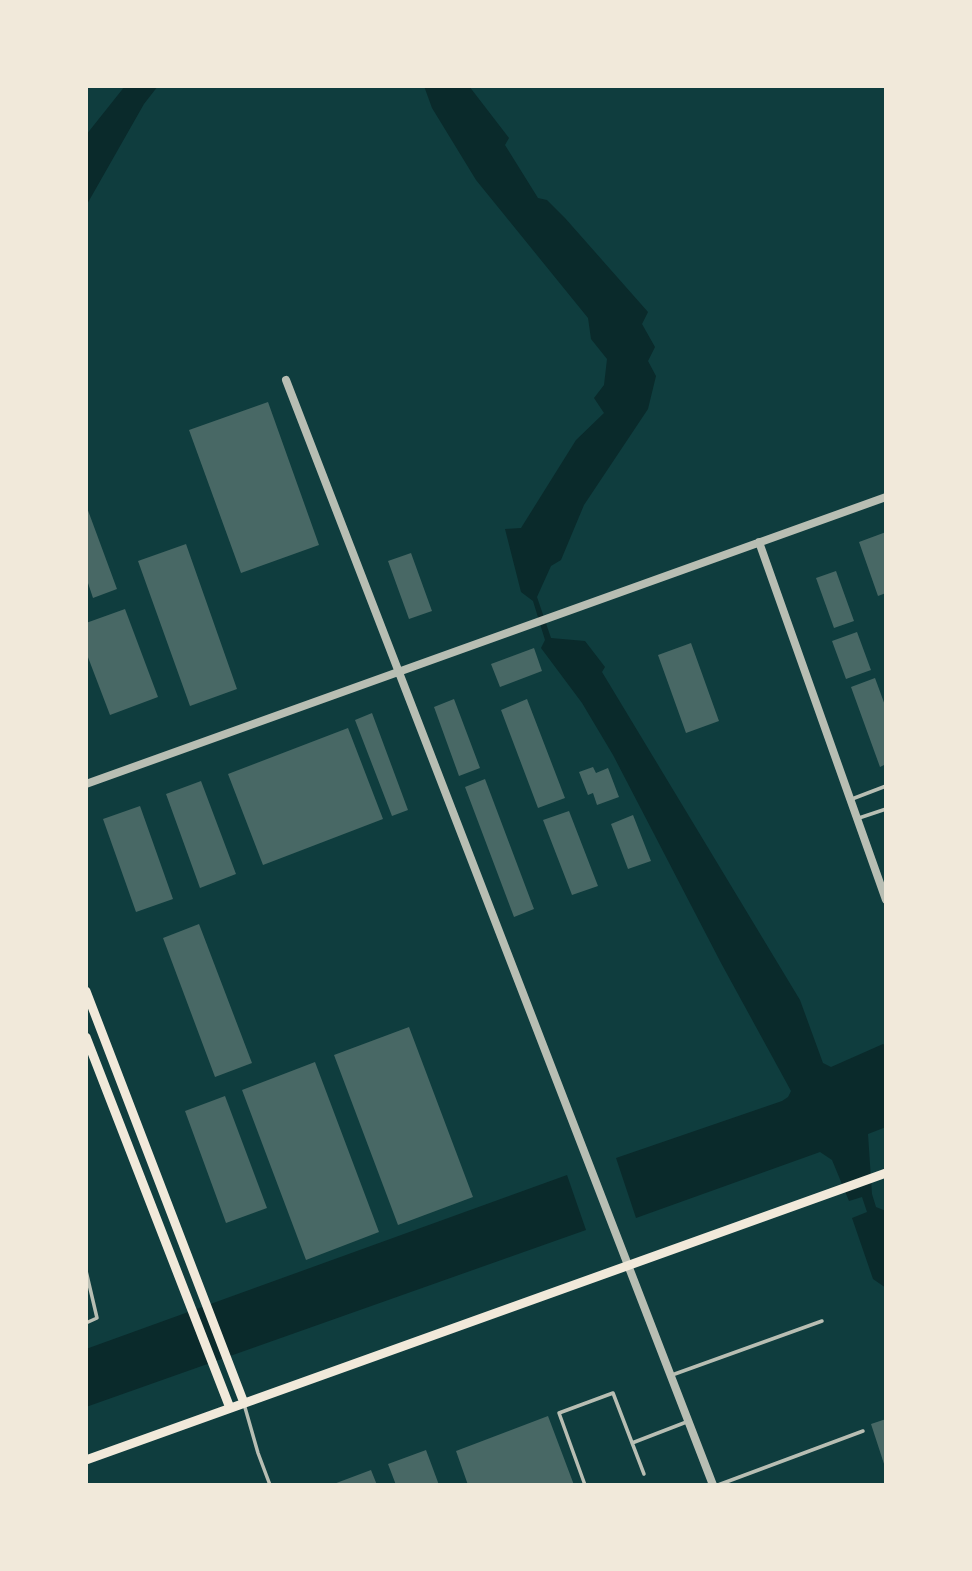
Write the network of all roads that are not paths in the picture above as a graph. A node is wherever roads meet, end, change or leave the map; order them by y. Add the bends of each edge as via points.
1 (286, 380) dead end
2 (886, 497) edge
3 (759, 542) junction
4 (398, 671) junction
5 (86, 784) edge
6 (886, 786) edge
7 (850, 799) junction
8 (886, 808) edge
9 (857, 819) junction
10 (886, 900) edge
11 (86, 991) edge
12 (86, 1037) edge
13 (90, 1062) edge
14 (886, 1173) edge
15 (630, 1267) junction
16 (86, 1271) edge
17 (822, 1321) dead end
18 (86, 1323) edge
19 (671, 1375) junction
20 (244, 1403) junction
21 (230, 1408) junction
22 (689, 1421) junction
23 (863, 1431) dead end
24 (632, 1443) junction
25 (86, 1460) edge
26 (644, 1474) dead end
27 (270, 1485) edge
28 (585, 1485) edge
29 (716, 1485) edge

1 - 4 street
2 - 3 street
3 - 4 street
3 - 7 street
4 - 5 street
4 - 15 street
6 - 7 lane
7 - 9 street
8 - 9 lane
9 - 10 street
11 - 20 main road
12 - 13 main road
13 - 21 main road
14 - 15 main road
15 - 19 street
15 - 20 main road
16 - 18 lane via 97,1318
17 - 19 lane
19 - 22 street
20 - 21 main road
20 - 27 lane
21 - 25 main road
22 - 24 lane
22 - 29 street
23 - 29 lane
24 - 26 lane
24 - 28 lane via 613,1393 559,1413

